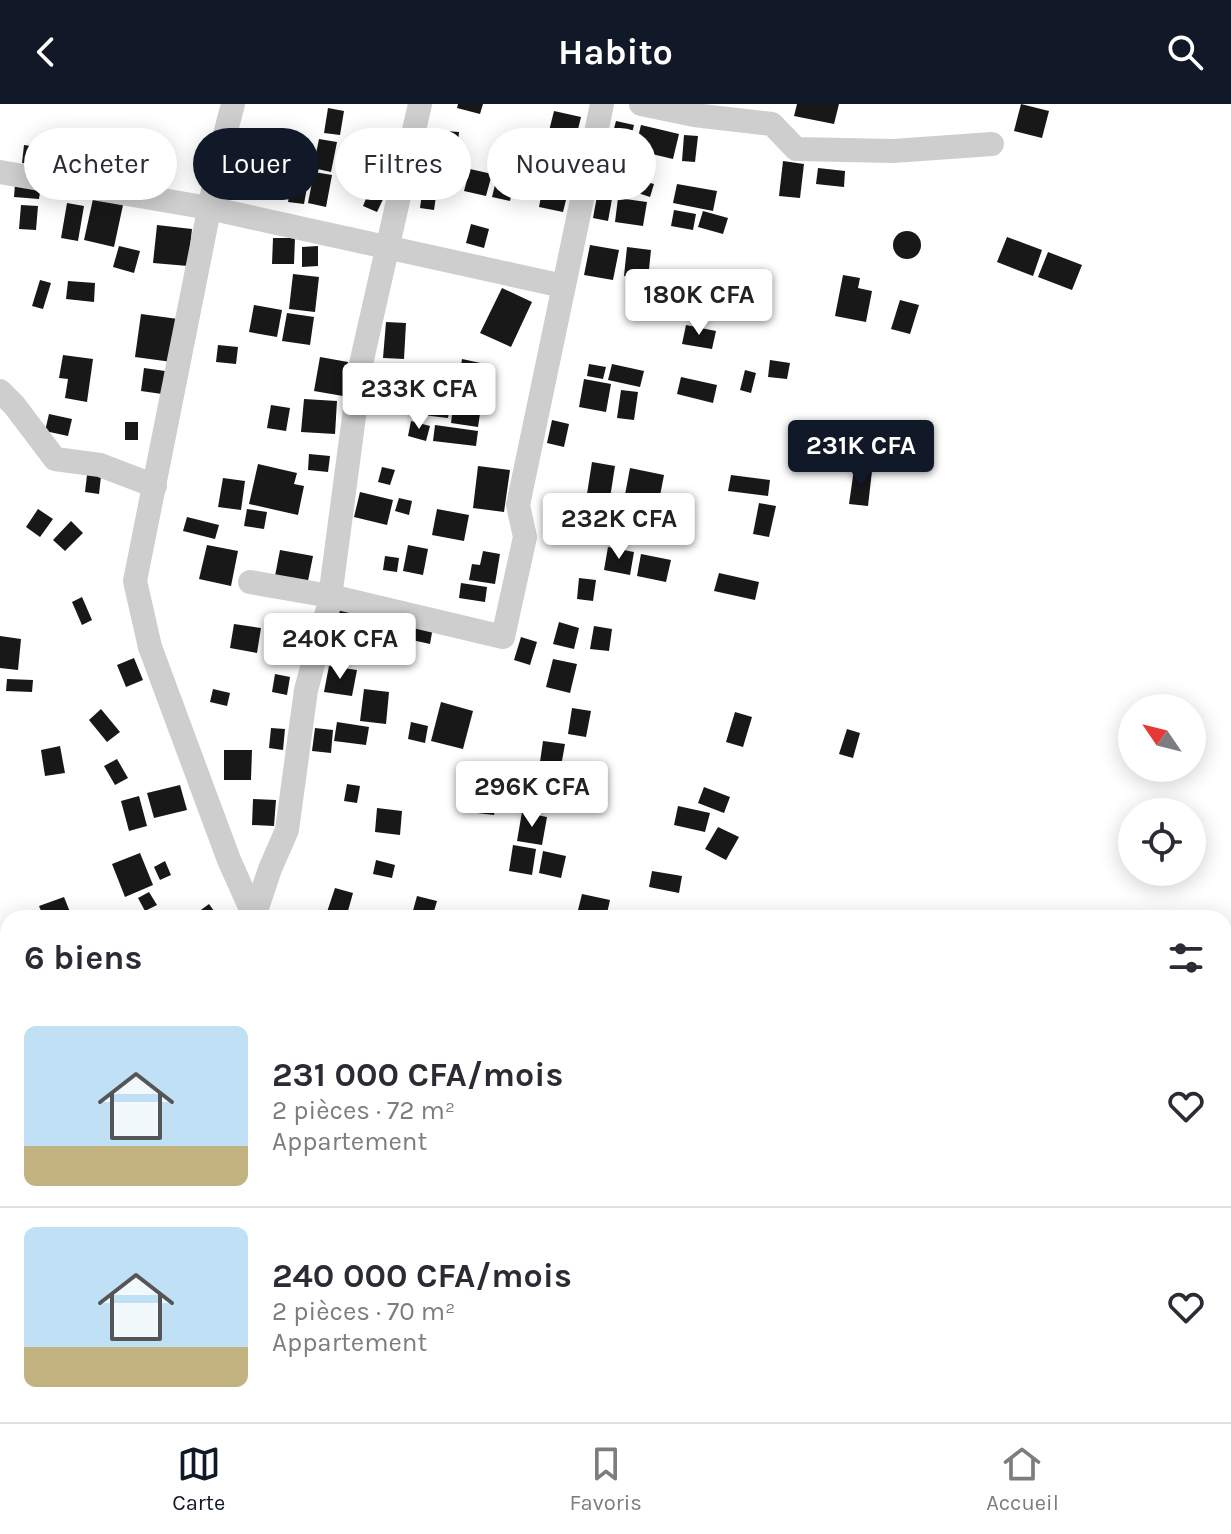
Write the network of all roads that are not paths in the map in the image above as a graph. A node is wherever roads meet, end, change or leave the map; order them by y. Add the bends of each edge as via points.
1 (233, 104) edge
2 (420, 104) edge
3 (602, 104) edge
4 (641, 104) edge
5 (775, 114) edge
6 (992, 144) dead end
7 (0, 172) edge
8 (209, 208) junction
9 (388, 246) junction
10 (563, 286) junction
11 (0, 391) edge
12 (155, 486) junction
13 (250, 582) dead end
14 (330, 596) junction
15 (251, 910) edge
16 (256, 910) edge

1 - 8 street
2 - 9 street
3 - 10 street
4 - 5 street via 694,115
5 - 6 street via 796,149 893,151
7 - 8 street
8 - 9 street
8 - 12 street
9 - 10 street
9 - 14 street via 361,364
10 - 14 street via 518,505 525,537 503,637
11 - 12 street via 55,459 100,465
12 - 15 street via 135,581 150,647
13 - 14 street
14 - 16 street via 306,690 287,830

